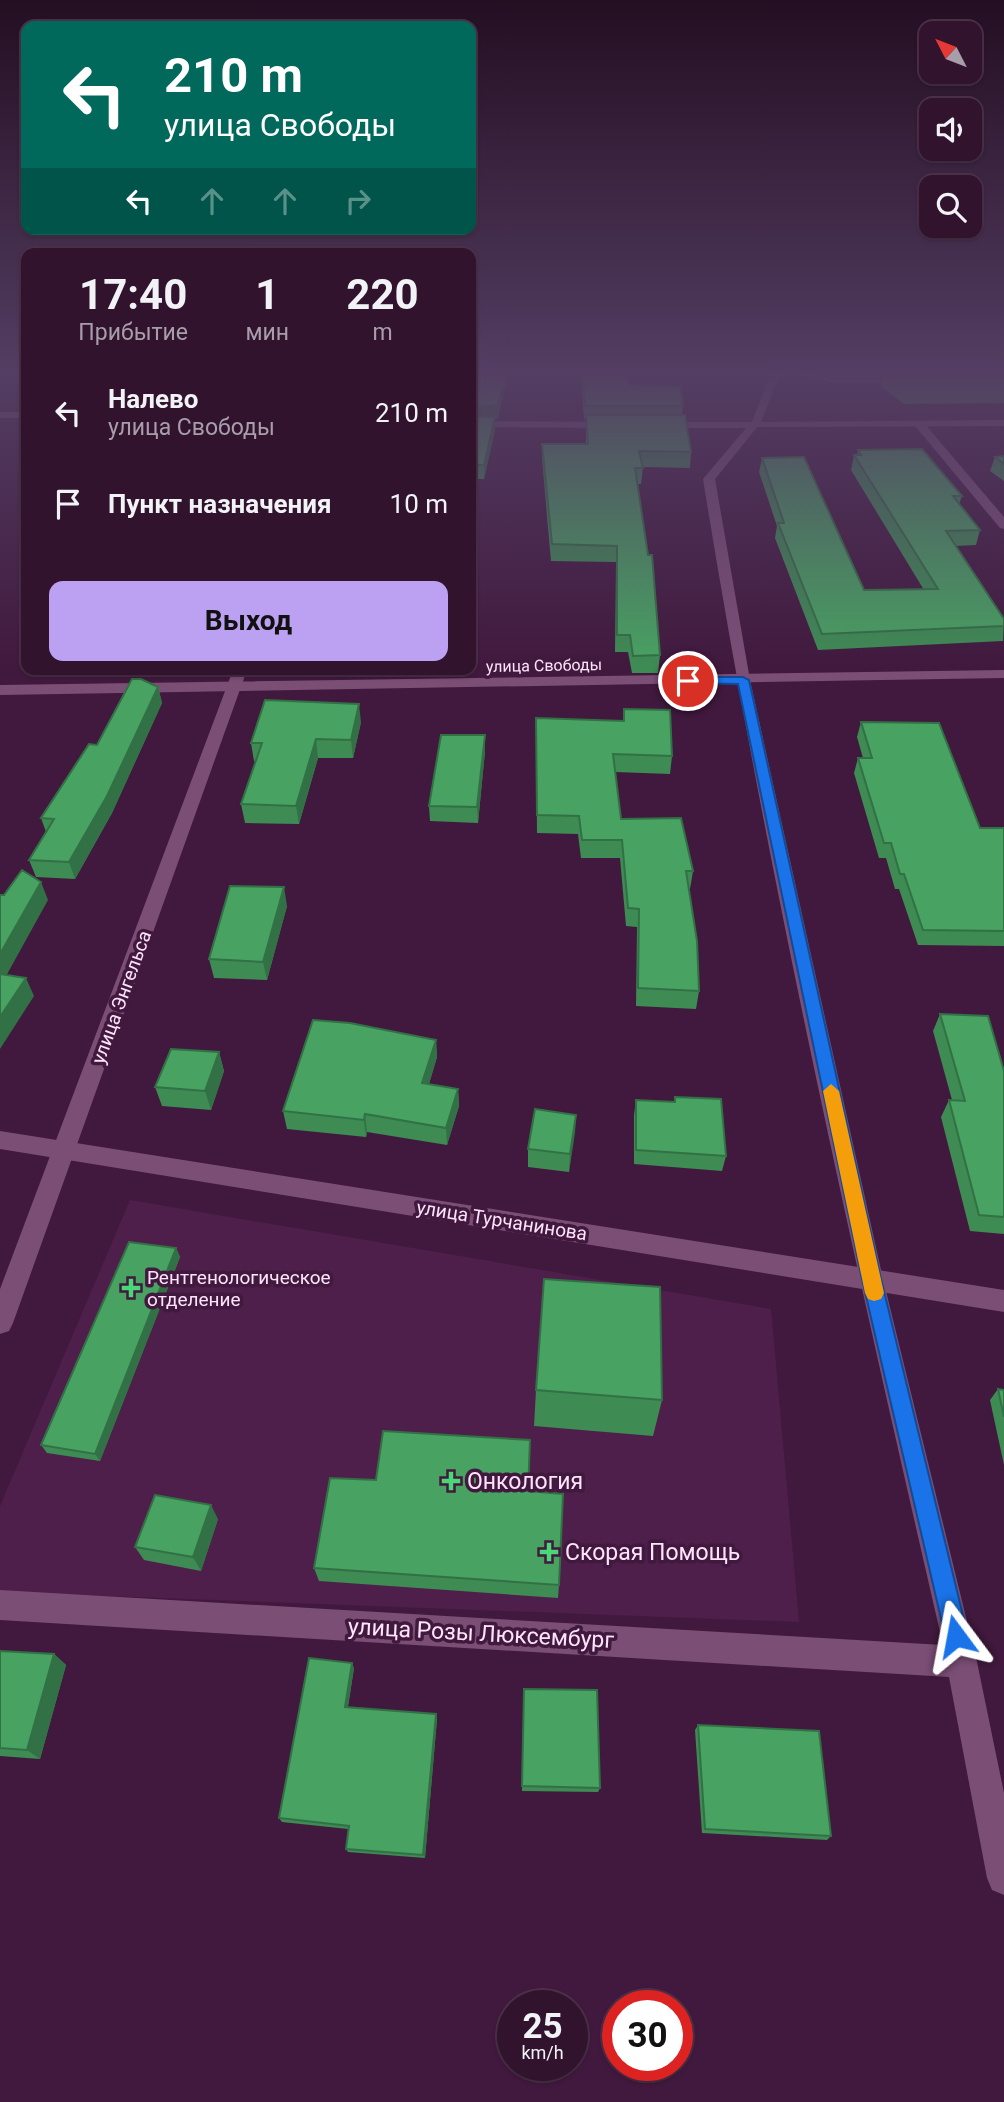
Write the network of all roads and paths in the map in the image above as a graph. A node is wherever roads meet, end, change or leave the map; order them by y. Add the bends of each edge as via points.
1 (716, 470) edge
2 (958, 470) edge
3 (1004, 525) edge
4 (1004, 674) edge
5 (237, 678) edge
6 (743, 680) junction
7 (0, 690) edge
8 (0, 1140) edge
9 (66, 1150) junction
10 (871, 1279) junction
11 (1004, 1301) edge
12 (0, 1323) edge
13 (0, 1605) edge
14 (962, 1662) junction
15 (1004, 1878) edge

1 - 6 street via 709,479
2 - 3 street
4 - 6 street, улица Свободы
5 - 6 street, улица Свободы
5 - 7 street, улица Свободы
5 - 9 street, улица Энгельса
6 - 10 street
8 - 9 street, улица Турчанинова
9 - 10 street, улица Турчанинова
9 - 12 street, улица Энгельса
10 - 11 street, улица Турчанинова
10 - 14 street
13 - 14 street, улица Розы Люксембург
14 - 15 street

